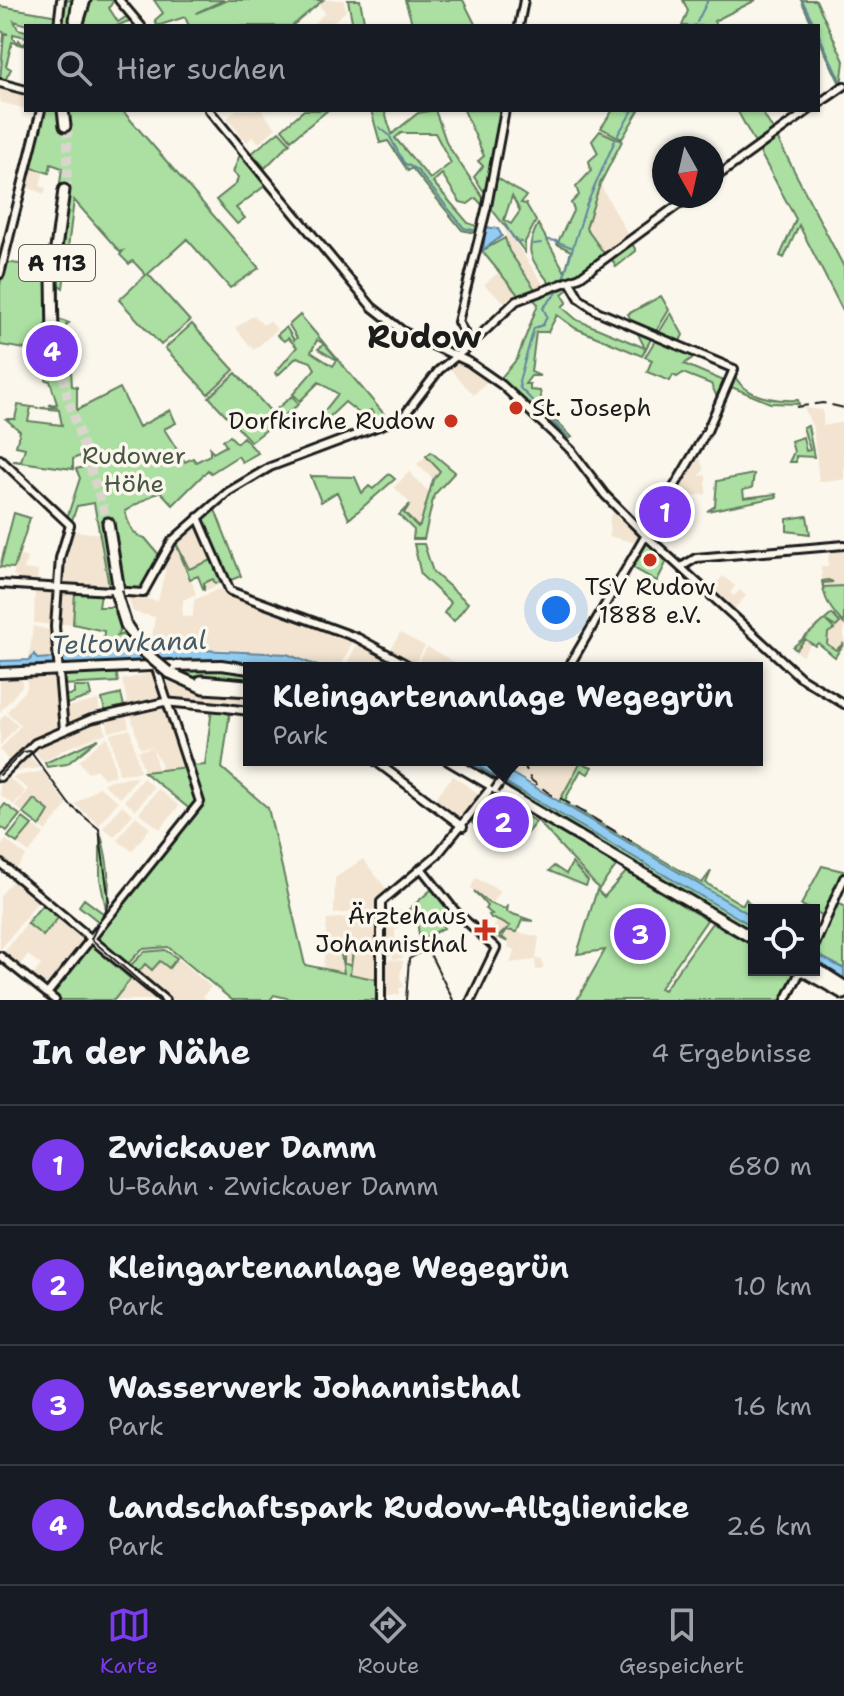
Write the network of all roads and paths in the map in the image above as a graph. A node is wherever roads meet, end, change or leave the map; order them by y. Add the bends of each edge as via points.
1 (61, 0) edge
2 (80, 0) edge
3 (118, 0) edge
4 (524, 0) edge
5 (58, 24) edge
6 (75, 24) edge
7 (138, 24) edge
8 (519, 24) edge
9 (0, 83) edge
10 (844, 86) edge
11 (24, 89) edge
12 (820, 103) edge
13 (40, 112) edge
14 (65, 112) edge
15 (212, 112) edge
16 (505, 112) edge
17 (806, 112) edge
18 (66, 126) tunnel mouth
19 (724, 171) edge
20 (66, 190) tunnel mouth
21 (673, 208) edge
22 (0, 274) edge
23 (570, 282) junction
24 (55, 337) tunnel mouth
25 (470, 345) junction
26 (459, 356) junction
27 (0, 459) edge
28 (198, 517) junction
29 (107, 523) tunnel mouth
30 (646, 533) junction
31 (844, 546) edge
32 (683, 567) junction
33 (0, 584) edge
34 (58, 589) junction
35 (120, 594) junction
36 (402, 662) edge
37 (570, 662) edge
38 (155, 666) junction
39 (243, 669) edge
40 (58, 670) junction
41 (170, 670) junction
42 (0, 673) edge
43 (243, 685) edge
44 (243, 686) edge
45 (167, 700) junction
46 (844, 702) edge
47 (243, 710) edge
48 (65, 728) junction
49 (382, 766) edge
50 (461, 766) edge
51 (462, 766) edge
52 (469, 766) edge
53 (508, 766) edge
54 (0, 774) edge
55 (496, 785) junction
56 (555, 822) junction
57 (462, 827) junction
58 (0, 863) edge
59 (422, 868) junction
60 (844, 878) edge
61 (748, 933) edge
62 (820, 933) edge
63 (748, 934) edge
64 (91, 940) junction
65 (0, 956) edge
66 (802, 976) edge
67 (819, 976) edge
68 (844, 990) edge
69 (47, 994) junction
70 (55, 1000) edge
71 (159, 1000) edge
72 (165, 1000) edge
73 (381, 1000) edge
74 (471, 1000) edge
75 (786, 1000) edge

1 - 5 street
2 - 6 highway
3 - 7 street
4 - 8 street
9 - 11 street
10 - 12 street
13 - 22 street
14 - 18 highway
15 - 26 street via 364,297 406,332
16 - 25 street via 458,322
17 - 19 street
20 - 24 highway, A 113 via 52,278
21 - 23 street
23 - 25 street via 519,299
23 - 30 street via 580,299 597,311 733,368 707,431
25 - 26 street
26 - 28 street via 403,417 260,472
26 - 30 street via 531,411
27 - 34 street via 69,524
28 - 35 street via 172,541 147,589
28 - 36 street via 230,591 357,637
29 - 35 highway
30 - 32 street
30 - 37 street
31 - 32 street via 696,558
32 - 46 street via 810,682
33 - 34 street
34 - 35 street
34 - 40 street
35 - 41 highway, bridge via 129,625 145,651
38 - 40 main road
38 - 41 main road
38 - 45 street
39 - 41 main road
40 - 42 main road
40 - 48 street
41 - 43 highway via 202,682
41 - 44 highway via 208,689
45 - 47 street
45 - 48 street
45 - 64 street via 201,801
48 - 54 street via 26,747
49 - 57 street
50 - 56 highway
51 - 55 highway
52 - 55 highway
53 - 55 street
55 - 56 highway
55 - 57 street
56 - 61 highway
56 - 63 highway
57 - 59 street
58 - 64 street
59 - 73 street via 384,897 379,909
59 - 74 street via 496,952
60 - 62 street
64 - 69 street
64 - 71 street
64 - 72 street
65 - 69 street
66 - 75 street
67 - 68 highway
69 - 70 street

